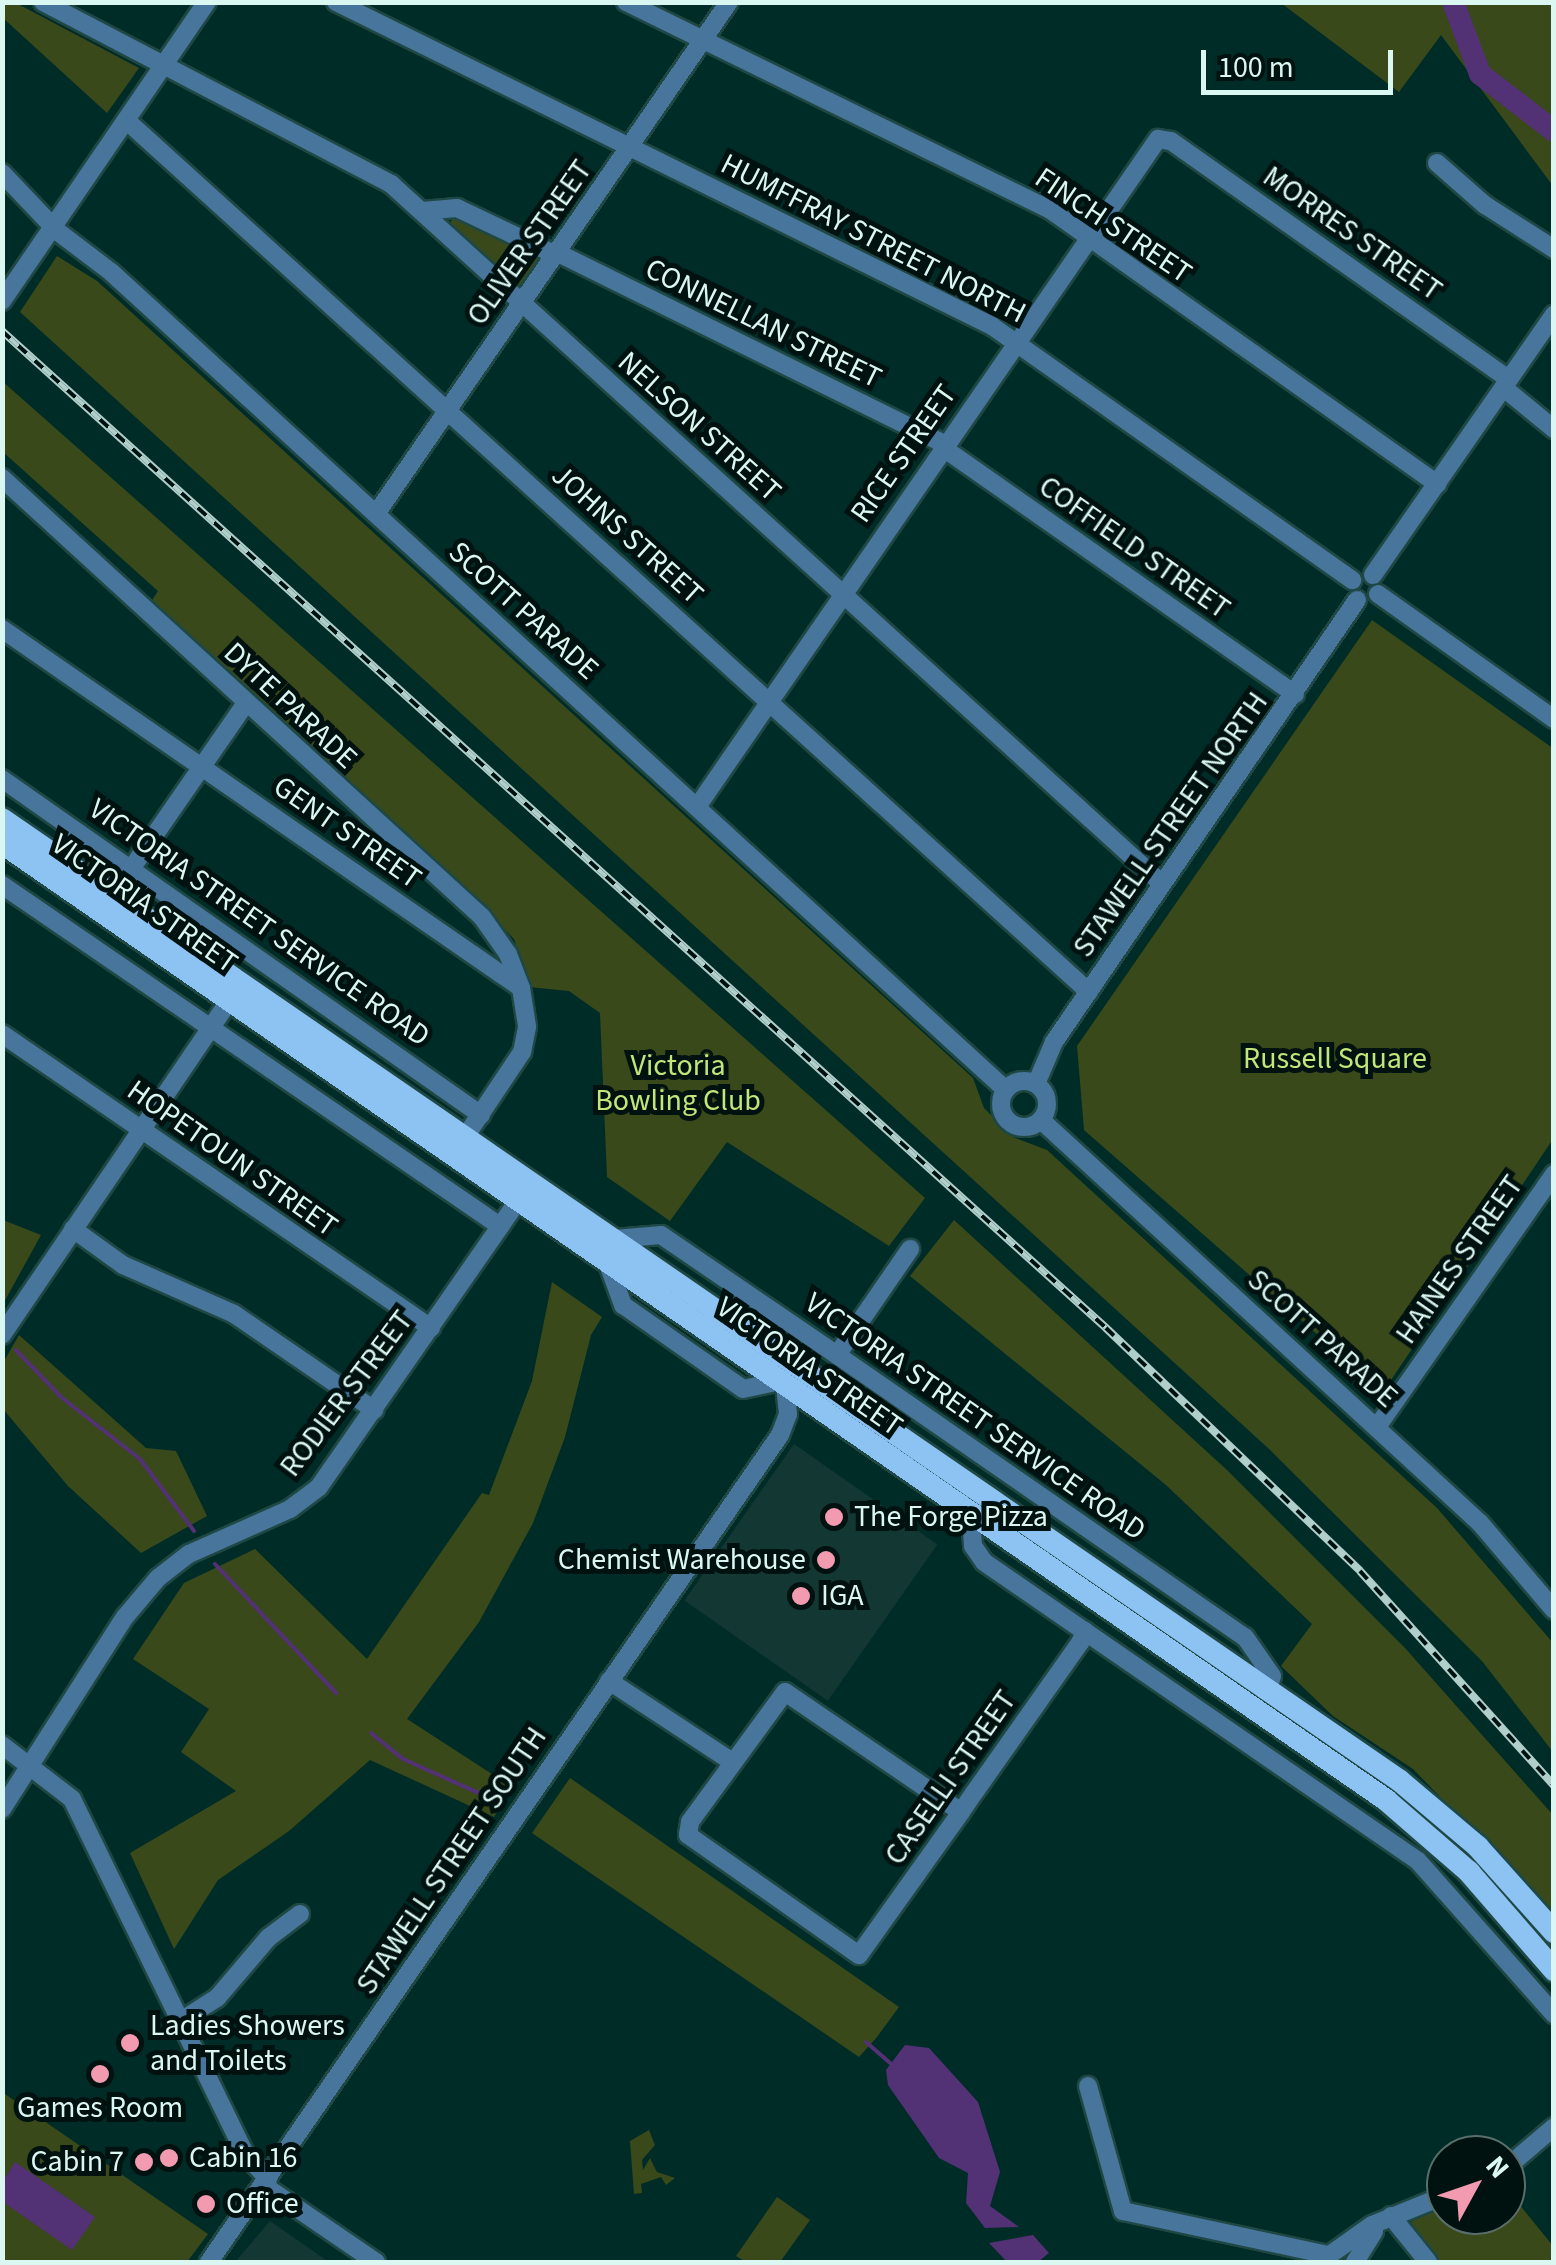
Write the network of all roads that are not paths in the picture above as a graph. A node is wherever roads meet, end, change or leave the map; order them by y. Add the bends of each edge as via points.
1 (43, 2) edge
2 (208, 2) edge
3 (336, 2) edge
4 (626, 2) edge
5 (729, 2) edge
6 (703, 40) junction
7 (161, 69) junction
8 (126, 120) junction
9 (1161, 138) joint
10 (630, 147) junction
11 (1437, 163) dead end
12 (2, 173) edge
13 (422, 211) junction
14 (54, 227) junction
15 (1087, 236) junction
16 (1554, 248) edge
17 (557, 254) junction
18 (6, 297) edge
19 (522, 303) junction
20 (1554, 315) edge
21 (1015, 342) junction
22 (1506, 383) junction
23 (448, 408) junction
24 (1554, 429) edge
25 (943, 446) junction
26 (2, 478) edge
27 (1437, 484) junction
28 (376, 514) junction
29 (1373, 575) junction
30 (1352, 580) junction
31 (841, 593) junction
32 (1378, 594) junction
33 (1357, 600) junction
34 (2, 629) edge
35 (1294, 694) junction
36 (767, 700) junction
37 (246, 703) junction
38 (1554, 719) edge
39 (202, 766) junction
40 (2, 779) edge
41 (697, 807) junction
42 (2, 819) edge
43 (2, 843) edge
44 (131, 869) junction
45 (1160, 883) junction
46 (2, 885) edge
47 (113, 896) junction
48 (521, 988) junction
49 (1089, 992) junction
50 (230, 1000) junction
51 (210, 1028) junction
52 (2, 1034) edge
53 (1036, 1084) junction
54 (1006, 1090) junction
55 (481, 1115) junction
56 (1041, 1120) junction
57 (140, 1130) junction
58 (465, 1137) junction
59 (1554, 1174) edge
60 (525, 1192) junction
61 (548, 1208) junction
62 (500, 1226) junction
63 (73, 1229) junction
64 (615, 1240) junction
65 (910, 1249) dead end
66 (431, 1328) junction
67 (2, 1334) edge
68 (836, 1355) junction
69 (806, 1371) junction
70 (781, 1385) junction
71 (810, 1404) junction
72 (374, 1410) junction
73 (1377, 1427) junction
74 (741, 1490) junction
75 (971, 1517) junction
76 (1554, 1610) edge
77 (1085, 1631) junction
78 (609, 1681) junction
79 (1268, 1689) junction
80 (1255, 1710) junction
81 (1240, 1735) junction
82 (2, 1745) edge
83 (732, 1761) junction
84 (30, 1764) junction
85 (2, 1810) edge
86 (961, 1812) junction
87 (300, 1914) dead end
88 (1554, 1932) edge
89 (1554, 1970) edge
90 (1554, 2014) edge
91 (179, 2022) junction
92 (1088, 2086) dead end
93 (1554, 2127) edge
94 (1526, 2151) edge
95 (266, 2182) junction
96 (1426, 2203) edge
97 (1388, 2218) junction
98 (1289, 2250) junction
99 (1327, 2257) edge
100 (208, 2262) edge
101 (376, 2262) edge
102 (1308, 2262) edge
103 (1353, 2262) edge
104 (1428, 2262) edge

1 - 7 street
2 - 7 street
3 - 10 street, HUMFFRAY STREET NORTH
4 - 6 street, FINCH STREET
5 - 6 street, OLIVER STREET
6 - 10 street, OLIVER STREET
6 - 15 street, FINCH STREET via 1049,209
7 - 8 street
7 - 13 street, NELSON STREET via 362,166
8 - 14 street
8 - 23 street, JOHNS STREET
9 - 15 street, RICE STREET
9 - 22 street, MORRES STREET
10 - 17 street, OLIVER STREET
10 - 21 street, HUMFFRAY STREET NORTH
11 - 16 street via 1485,205
12 - 14 street, SCOTT PARADE
13 - 17 street, CONNELLAN STREET via 461,209
13 - 19 street, NELSON STREET
14 - 18 street
14 - 28 street, SCOTT PARADE
15 - 21 street, RICE STREET
15 - 27 street, FINCH STREET
17 - 19 street, OLIVER STREET
17 - 25 street, CONNELLAN STREET
19 - 23 street, OLIVER STREET
19 - 31 street, NELSON STREET
20 - 22 street
21 - 25 street, RICE STREET
21 - 30 street, HUMFFRAY STREET NORTH
22 - 24 street, MORRES STREET
22 - 27 street
23 - 28 street, OLIVER STREET
23 - 36 street, JOHNS STREET
25 - 31 street, RICE STREET
25 - 35 street, COFFIELD STREET
26 - 37 street, DYTE PARADE
27 - 29 street
28 - 41 street, SCOTT PARADE
29 - 30 street
29 - 32 street
30 - 33 street
31 - 36 street, RICE STREET
31 - 45 street, NELSON STREET
32 - 33 street
32 - 38 street
33 - 35 street, STAWELL STREET NORTH
34 - 39 street, GENT STREET
35 - 45 street, STAWELL STREET NORTH
36 - 41 street, RICE STREET
36 - 49 street, JOHNS STREET
37 - 39 street
37 - 48 street, DYTE PARADE via 482,918 508,954
39 - 44 street
39 - 48 street, GENT STREET
40 - 44 street, VICTORIA STREET SERVICE ROAD
41 - 54 street, SCOTT PARADE
42 - 47 main road, VICTORIA STREET
43 - 50 main road, VICTORIA STREET
44 - 47 street
44 - 55 street, VICTORIA STREET SERVICE ROAD
45 - 49 street, STAWELL STREET NORTH
46 - 51 street
47 - 58 main road, VICTORIA STREET
48 - 55 street via 524,1046
49 - 53 street, STAWELL STREET NORTH via 1054,1042
50 - 51 street
50 - 60 main road, VICTORIA STREET
51 - 57 street
51 - 62 street
52 - 57 street, HOPETOUN STREET
53 - 54 street via 1023,1080
53 - 56 street via 1048,1100
54 - 56 street via 1001,1103 1014,1124
55 - 58 street
56 - 73 street, SCOTT PARADE
57 - 63 street
57 - 66 street, HOPETOUN STREET
58 - 60 main road, VICTORIA STREET
59 - 73 street, HAINES STREET
60 - 61 main road, VICTORIA STREET
60 - 62 street, RODIER STREET
61 - 64 main road, VICTORIA STREET
61 - 70 main road, VICTORIA STREET via 608,1264
62 - 66 street, RODIER STREET
63 - 67 street
63 - 72 street via 123,1264 234,1314
64 - 68 street, VICTORIA STREET SERVICE ROAD via 661,1235
64 - 69 main road, VICTORIA STREET
65 - 68 street
66 - 72 street, RODIER STREET
68 - 79 street, VICTORIA STREET SERVICE ROAD via 1245,1637 1272,1676
69 - 71 main road
69 - 79 main road, VICTORIA STREET
70 - 71 main road, VICTORIA STREET
70 - 74 street, STAWELL STREET SOUTH via 786,1424
71 - 74 street, STAWELL STREET SOUTH
71 - 75 main road, VICTORIA STREET
72 - 84 street, RODIER STREET via 307,1498 189,1554 158,1578 125,1617
73 - 76 street, SCOTT PARADE via 1480,1523
74 - 78 street, STAWELL STREET SOUTH
75 - 77 street via 979,1558
75 - 80 main road, VICTORIA STREET
77 - 81 street
77 - 86 street, CASELLI STREET
78 - 83 street
78 - 95 street, STAWELL STREET SOUTH
79 - 80 main road
79 - 88 main road, VICTORIA STREET via 1452,1823
80 - 81 street
80 - 89 main road, VICTORIA STREET via 1411,1819
81 - 90 street via 1418,1861
82 - 84 street
83 - 86 street via 785,1692
83 - 86 street, CASELLI STREET via 690,1822 688,1836 859,1955
84 - 85 street, RODIER STREET
84 - 91 street via 78,1808
87 - 91 street via 268,1938 225,1991
91 - 95 street via 244,2154
92 - 98 street via 1123,2211
93 - 94 street
95 - 100 street, STAWELL STREET SOUTH
95 - 101 street
96 - 97 street
97 - 99 street
97 - 103 street
97 - 104 street
98 - 99 street
98 - 102 street
99 - 103 street

